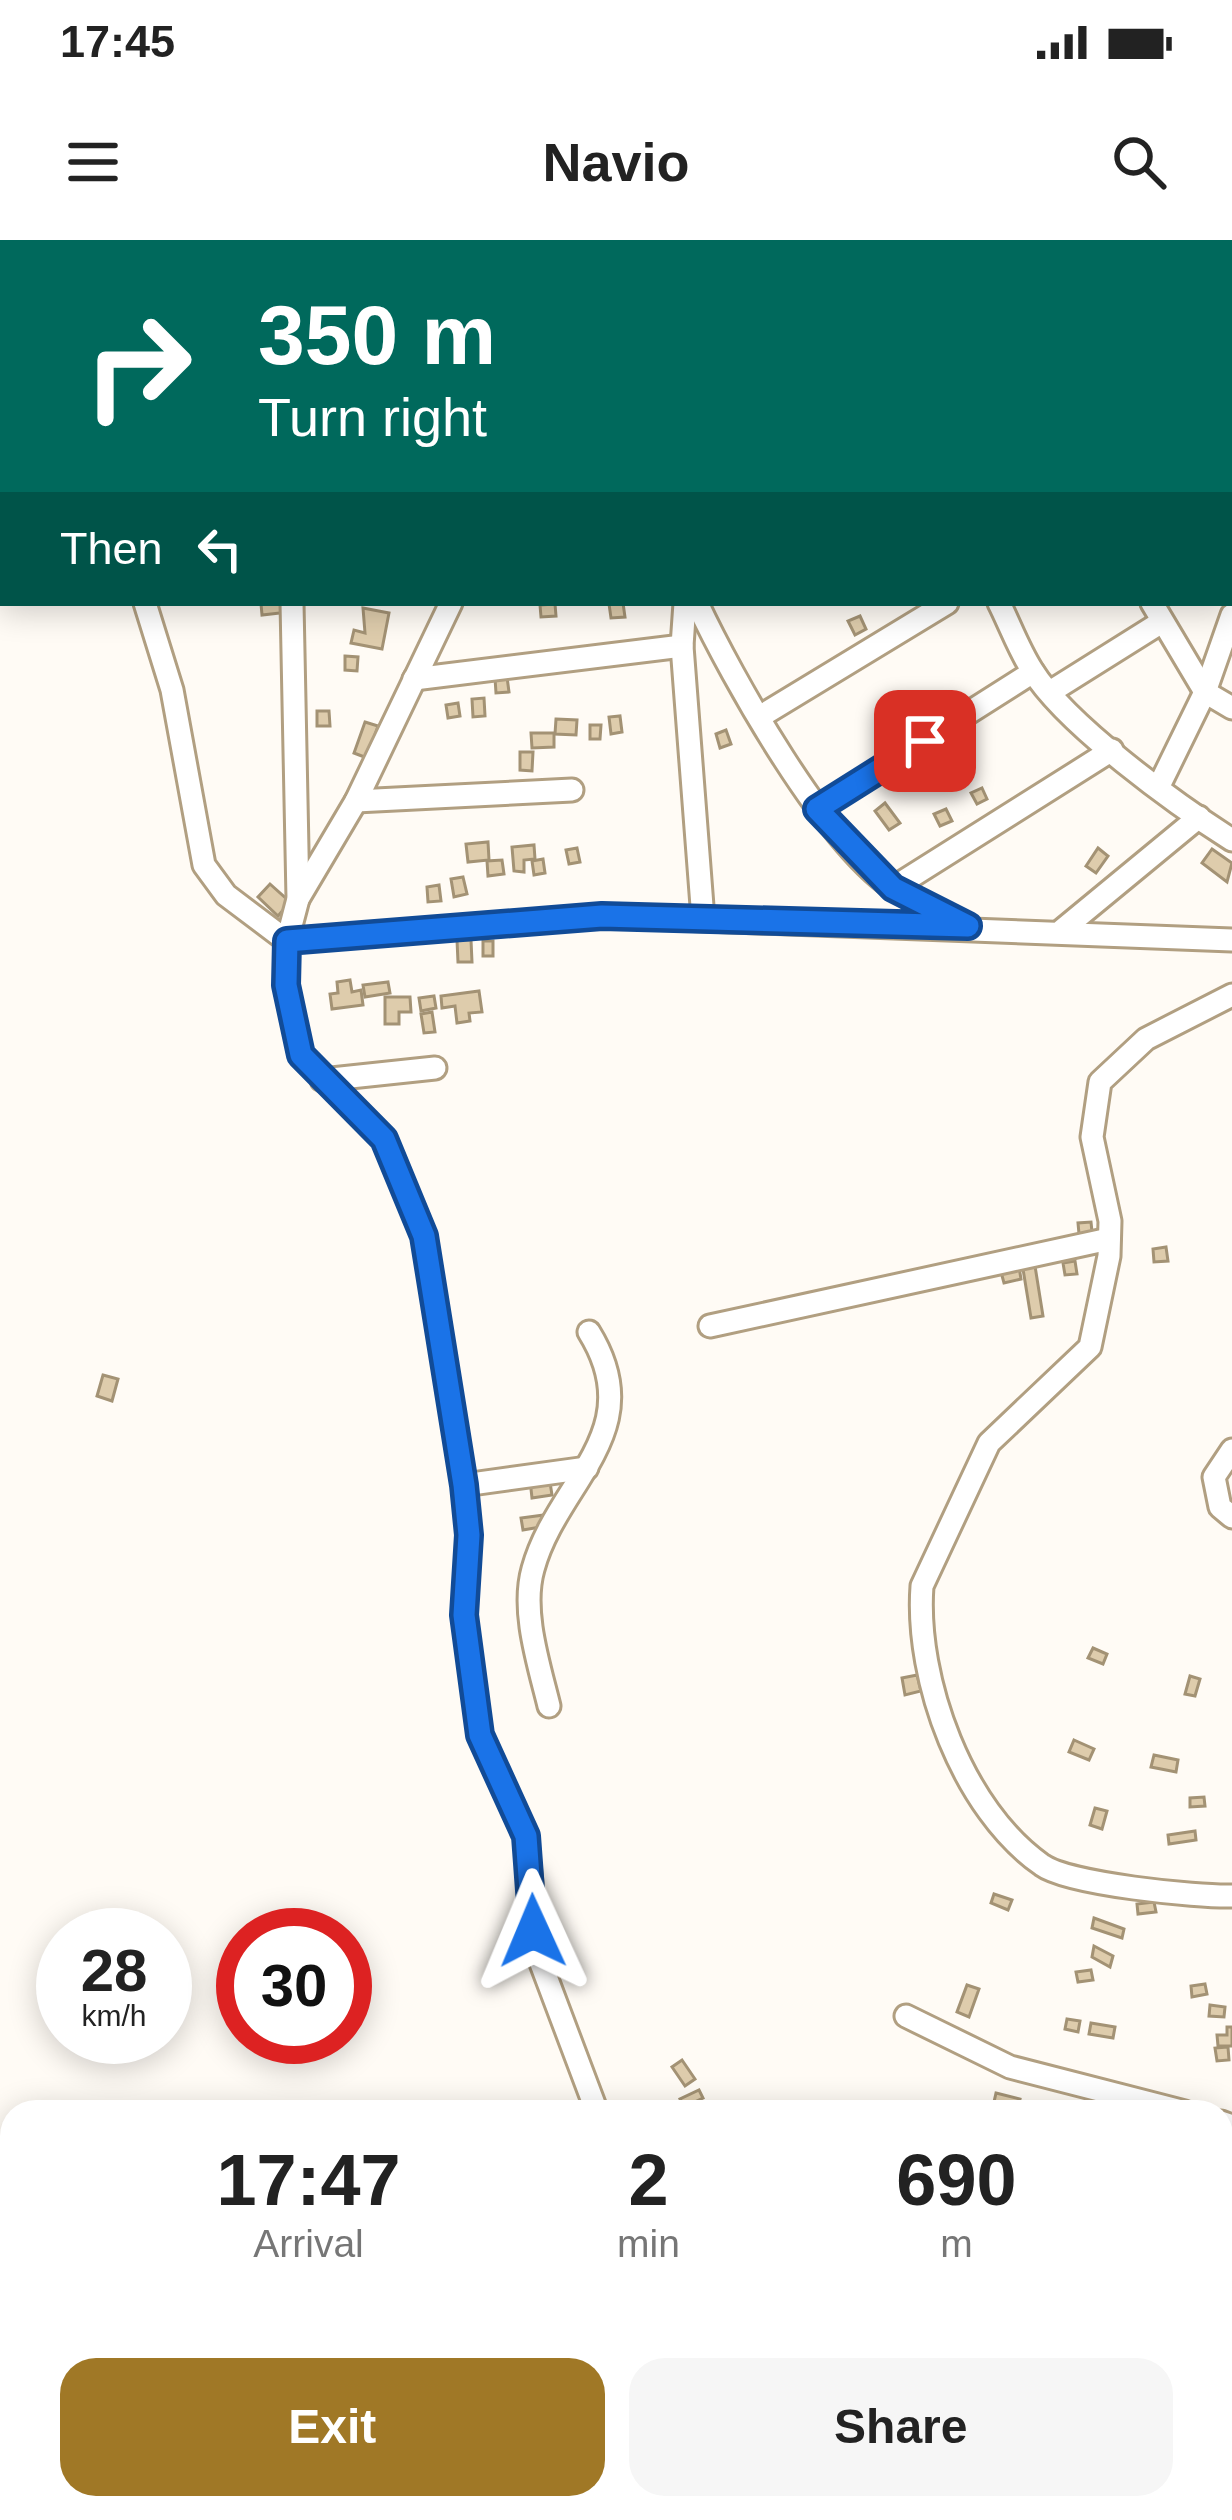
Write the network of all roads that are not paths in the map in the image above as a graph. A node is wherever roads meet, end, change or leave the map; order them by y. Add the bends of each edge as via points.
1 (146, 606) edge
2 (450, 606) edge
3 (701, 606) edge
4 (942, 606) edge
5 (1000, 606) edge
6 (296, 610) edge
7 (1156, 613) edge
8 (1232, 615) edge
9 (682, 646) junction
10 (1033, 672) junction
11 (414, 679) junction
12 (1050, 692) junction
13 (1205, 692) junction
14 (1232, 708) edge
15 (761, 716) junction
16 (1112, 750) junction
17 (1160, 786) junction
18 (572, 790) dead end
19 (356, 801) junction
20 (817, 809) junction
21 (1199, 818) junction
22 (1232, 840) edge
23 (893, 888) junction
24 (298, 899) junction
25 (703, 919) junction
26 (968, 926) junction
27 (1062, 930) junction
28 (1232, 940) edge
29 (287, 941) junction
30 (1232, 995) edge
31 (435, 1068) dead end
32 (322, 1080) junction
33 (1109, 1239) junction
34 (710, 1326) dead end
35 (589, 1332) dead end
36 (1232, 1450) edge
37 (587, 1468) junction
38 (464, 1485) junction
39 (1232, 1517) edge
40 (549, 1706) dead end
41 (1232, 1896) edge
42 (906, 2016) dead end
43 (592, 2100) edge
44 (1138, 2100) edge

1 - 29 street via 172,689 204,865 226,895
2 - 11 street
3 - 9 street
3 - 15 street
4 - 15 street
5 - 10 street
6 - 24 street
7 - 12 street
7 - 13 street
8 - 13 street
9 - 11 street
9 - 25 street
10 - 12 street
10 - 20 street
11 - 19 street
12 - 16 street
13 - 14 street
13 - 17 street
15 - 20 street
16 - 17 street
16 - 23 street
17 - 21 street
18 - 19 street
19 - 24 street
20 - 23 street
21 - 22 street
21 - 27 street
23 - 26 street
24 - 29 street
25 - 26 street
25 - 29 street via 602,916
26 - 27 street
27 - 28 street
29 - 32 street via 291,1020 301,1055
30 - 33 street via 1146,1039 1100,1082 1092,1137
31 - 32 street
32 - 38 street via 384,1139 413,1201 436,1293
33 - 34 street
33 - 41 street via 1090,1347 989,1443 922,1586 933,1680 974,1789 1044,1867 1092,1882
35 - 37 street via 610,1385 603,1441
36 - 39 street via 1214,1477 1220,1507
37 - 38 street
37 - 40 street via 532,1570 535,1646
38 - 43 street via 464,1615 480,1735 526,1836 539,1958
42 - 44 street via 1010,2067

